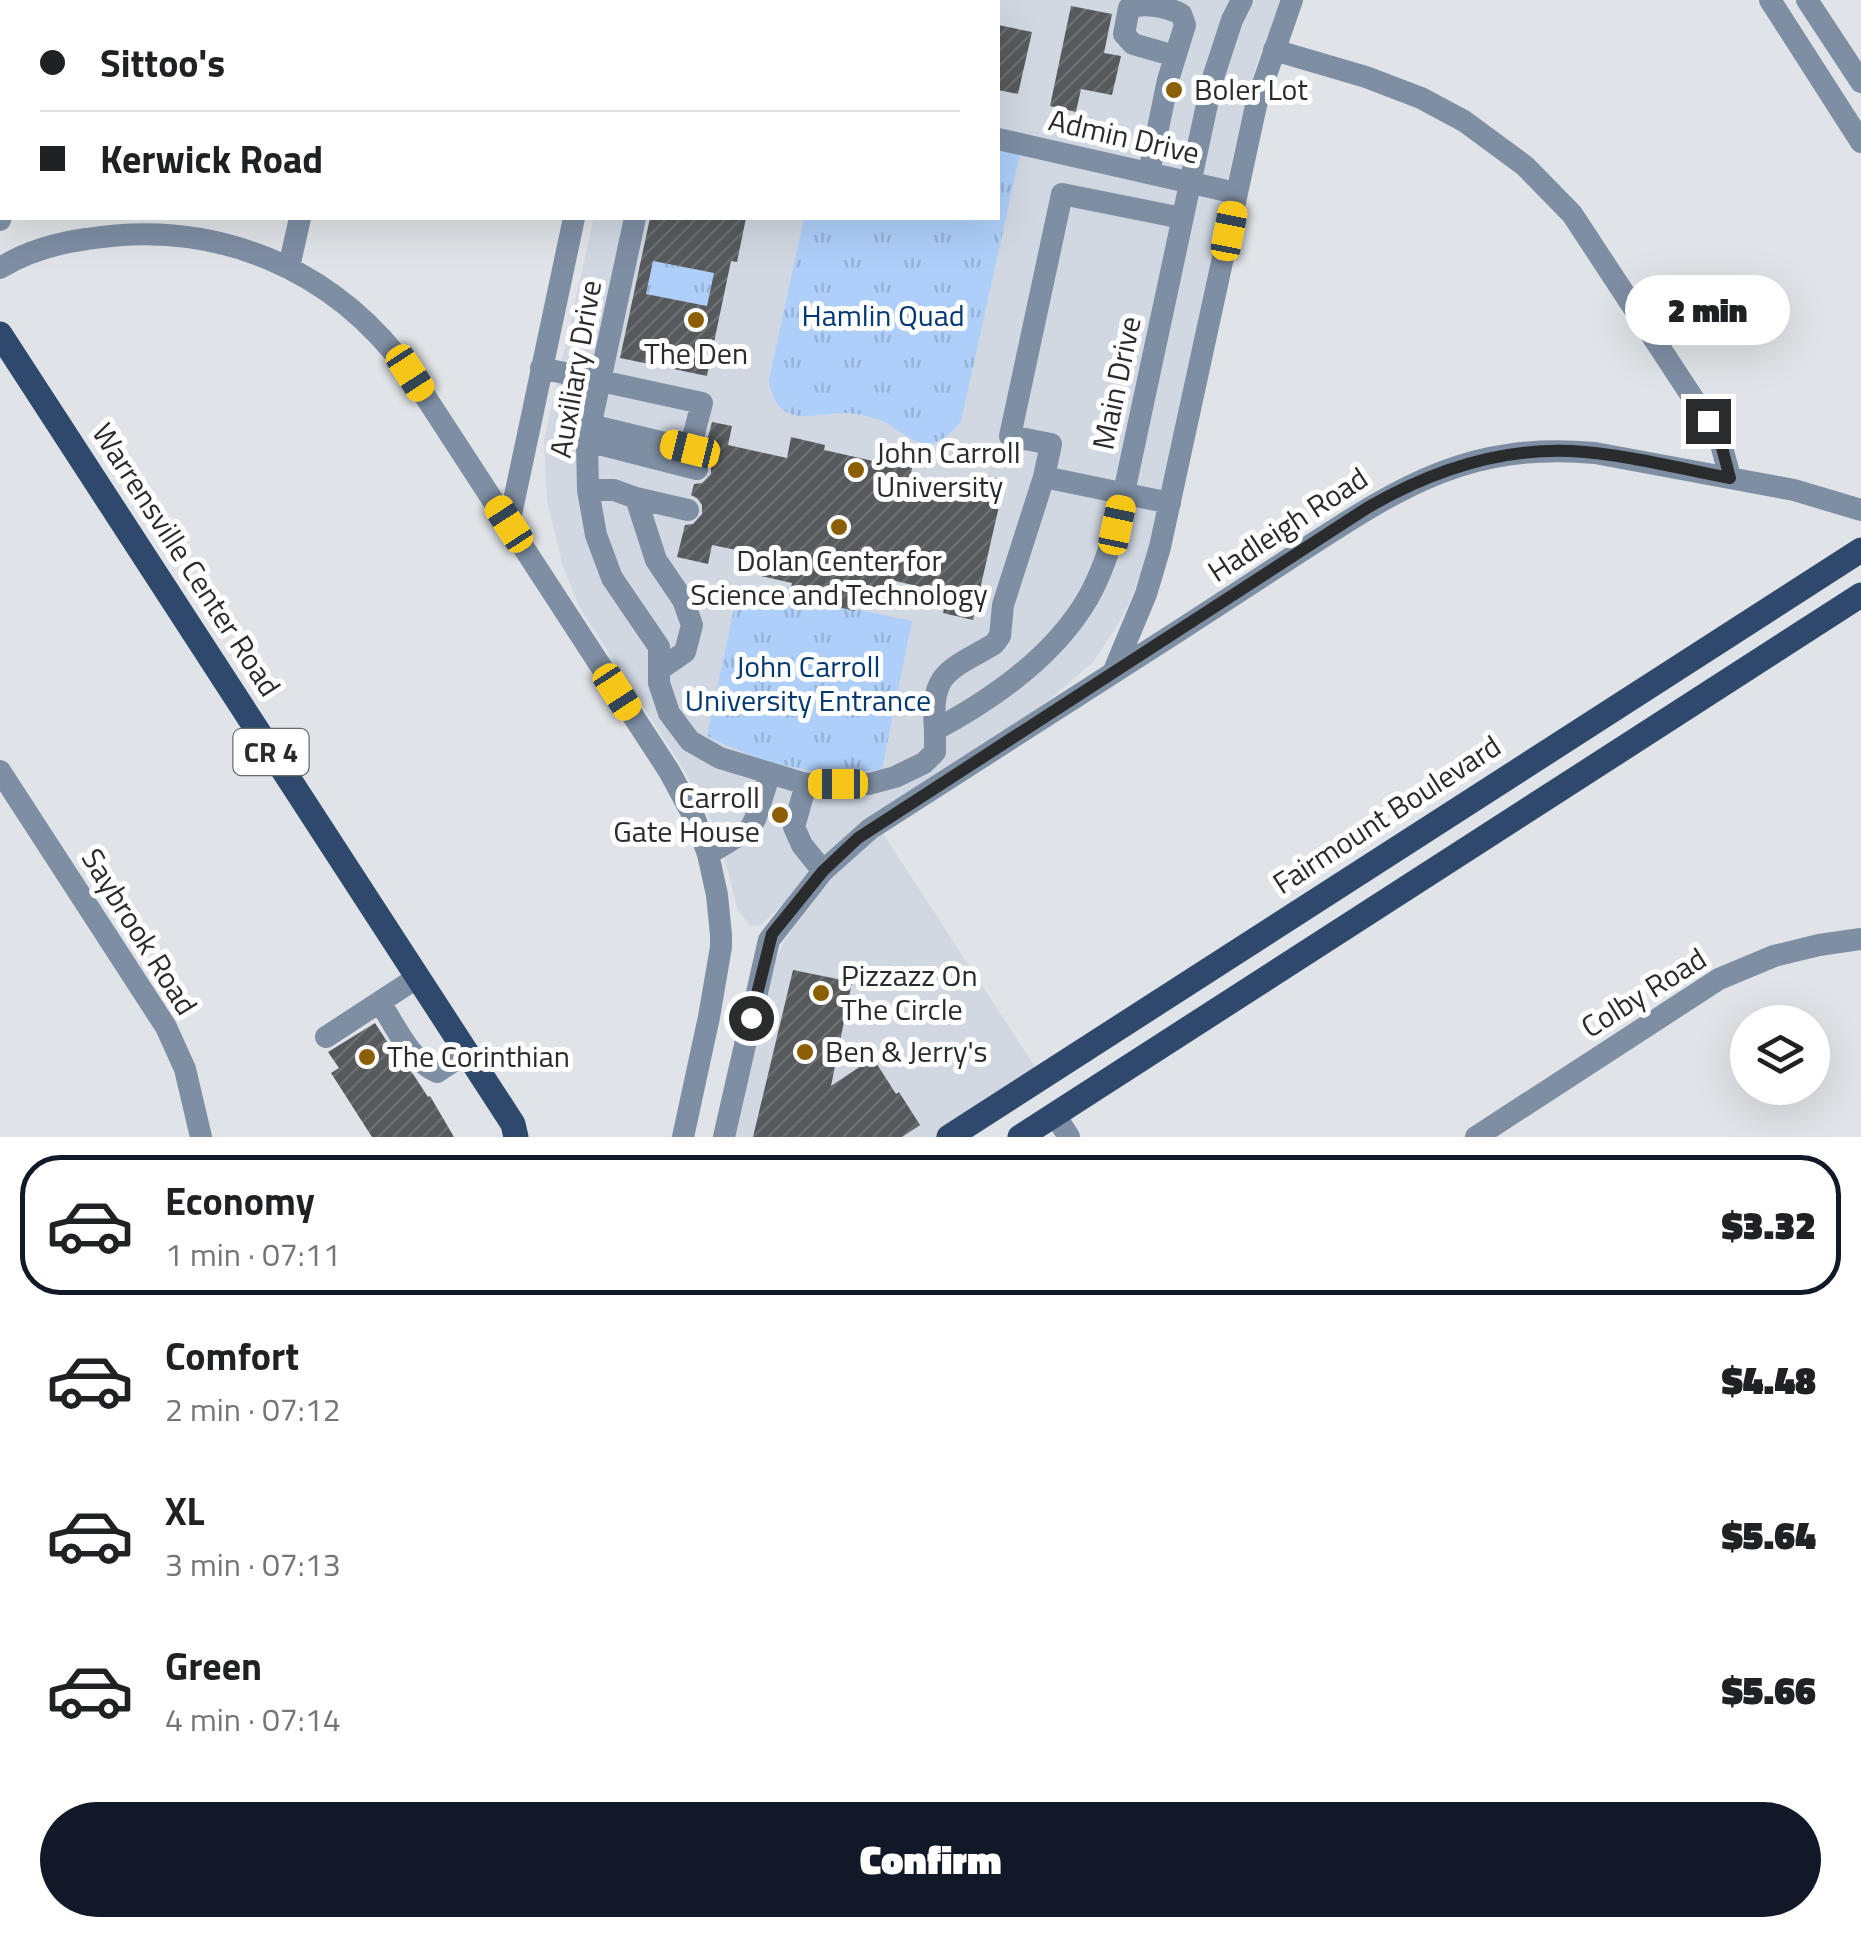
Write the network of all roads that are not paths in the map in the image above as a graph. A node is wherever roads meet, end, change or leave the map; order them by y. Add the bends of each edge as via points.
1 (1242, 0) edge
2 (1292, 0) edge
3 (1770, 0) edge
4 (1807, 0) edge
5 (1274, 50) junction
6 (1175, 56) dead end
7 (1861, 82) edge
8 (1000, 139) edge
9 (1861, 142) edge
10 (1150, 172) junction
11 (1190, 182) junction
12 (1236, 193) junction
13 (1182, 218) junction
14 (300, 220) edge
15 (574, 220) edge
16 (635, 220) edge
17 (289, 267) junction
18 (0, 268) edge
19 (0, 334) edge
20 (541, 368) junction
21 (599, 381) junction
22 (588, 433) junction
23 (697, 468) dead end
24 (1044, 477) junction
25 (1730, 478) junction
26 (588, 490) junction
27 (1124, 494) junction
28 (636, 498) junction
29 (1170, 503) junction
30 (688, 510) dead end
31 (1861, 510) edge
32 (509, 524) junction
33 (1861, 550) edge
34 (1861, 595) edge
35 (659, 670) junction
36 (1113, 673) junction
37 (935, 730) junction
38 (0, 771) edge
39 (770, 773) junction
40 (806, 784) junction
41 (708, 854) junction
42 (823, 871) junction
43 (1861, 939) edge
44 (744, 950) junction
45 (418, 978) junction
46 (380, 1002) junction
47 (326, 1037) dead end
48 (467, 1052) junction
49 (1054, 1115) junction
50 (520, 1133) edge
51 (201, 1137) edge
52 (684, 1137) edge
53 (724, 1137) edge
54 (950, 1137) edge
55 (1020, 1137) edge
56 (1069, 1137) edge
57 (1476, 1137) edge

1 - 11 street, Main Drive via 1212,82
2 - 5 street
3 - 9 street
4 - 7 street
5 - 12 street
5 - 25 street via 1421,98 1483,134 1544,183 1578,222 1713,428
6 - 10 street
8 - 10 street, Admin Drive
10 - 11 street, Admin Drive
11 - 12 street, Admin Drive
11 - 13 street, Main Drive
12 - 29 street
13 - 24 street via 1062,194 1010,436 1051,444
13 - 27 street, Main Drive
14 - 17 street
15 - 20 street
16 - 21 street, Auxiliary Drive
17 - 18 street via 222,243 150,234 76,240
17 - 32 street via 342,301 387,343
19 - 45 main road, Warrensville Center Road / CR 4
20 - 21 street
20 - 32 street
21 - 22 street, Auxiliary Drive
21 - 22 street via 702,404 690,449
22 - 23 street
22 - 26 street, Auxiliary Drive
24 - 27 street
24 - 37 street via 1003,605 1000,636 941,678
25 - 31 street, Hadleigh Road
25 - 36 street, Hadleigh Road via 1571,451 1504,455 1445,470 1367,508
26 - 28 street
26 - 35 street, Auxiliary Drive via 612,578 659,647
27 - 29 street
27 - 37 street, Main Drive via 1102,569 1068,626 1030,666
28 - 30 street
28 - 35 street via 656,560 692,625 685,652
29 - 36 street via 1150,584
32 - 41 street via 669,771
33 - 54 main road, Fairmount Boulevard
34 - 49 main road
35 - 39 street, Auxiliary Drive via 670,713 690,741
36 - 42 street, Hadleigh Road via 870,829
37 - 40 street, Main Drive via 935,752 895,778
38 - 51 street, Saybrook Road via 166,1028 185,1069
39 - 40 street, Auxiliary Drive
39 - 41 street via 750,828
40 - 42 street via 794,827
41 - 44 street via 717,895
42 - 44 street, Hadleigh Road via 769,940
43 - 57 street, Colby Road via 1774,956 1719,979
44 - 52 street
44 - 53 street
45 - 46 street
45 - 48 main road, Warrensville Center Road / CR 4
46 - 47 street
46 - 48 street via 424,1066 437,1072
48 - 50 main road, Warrensville Center Road / CR 4
49 - 55 main road
49 - 56 street

